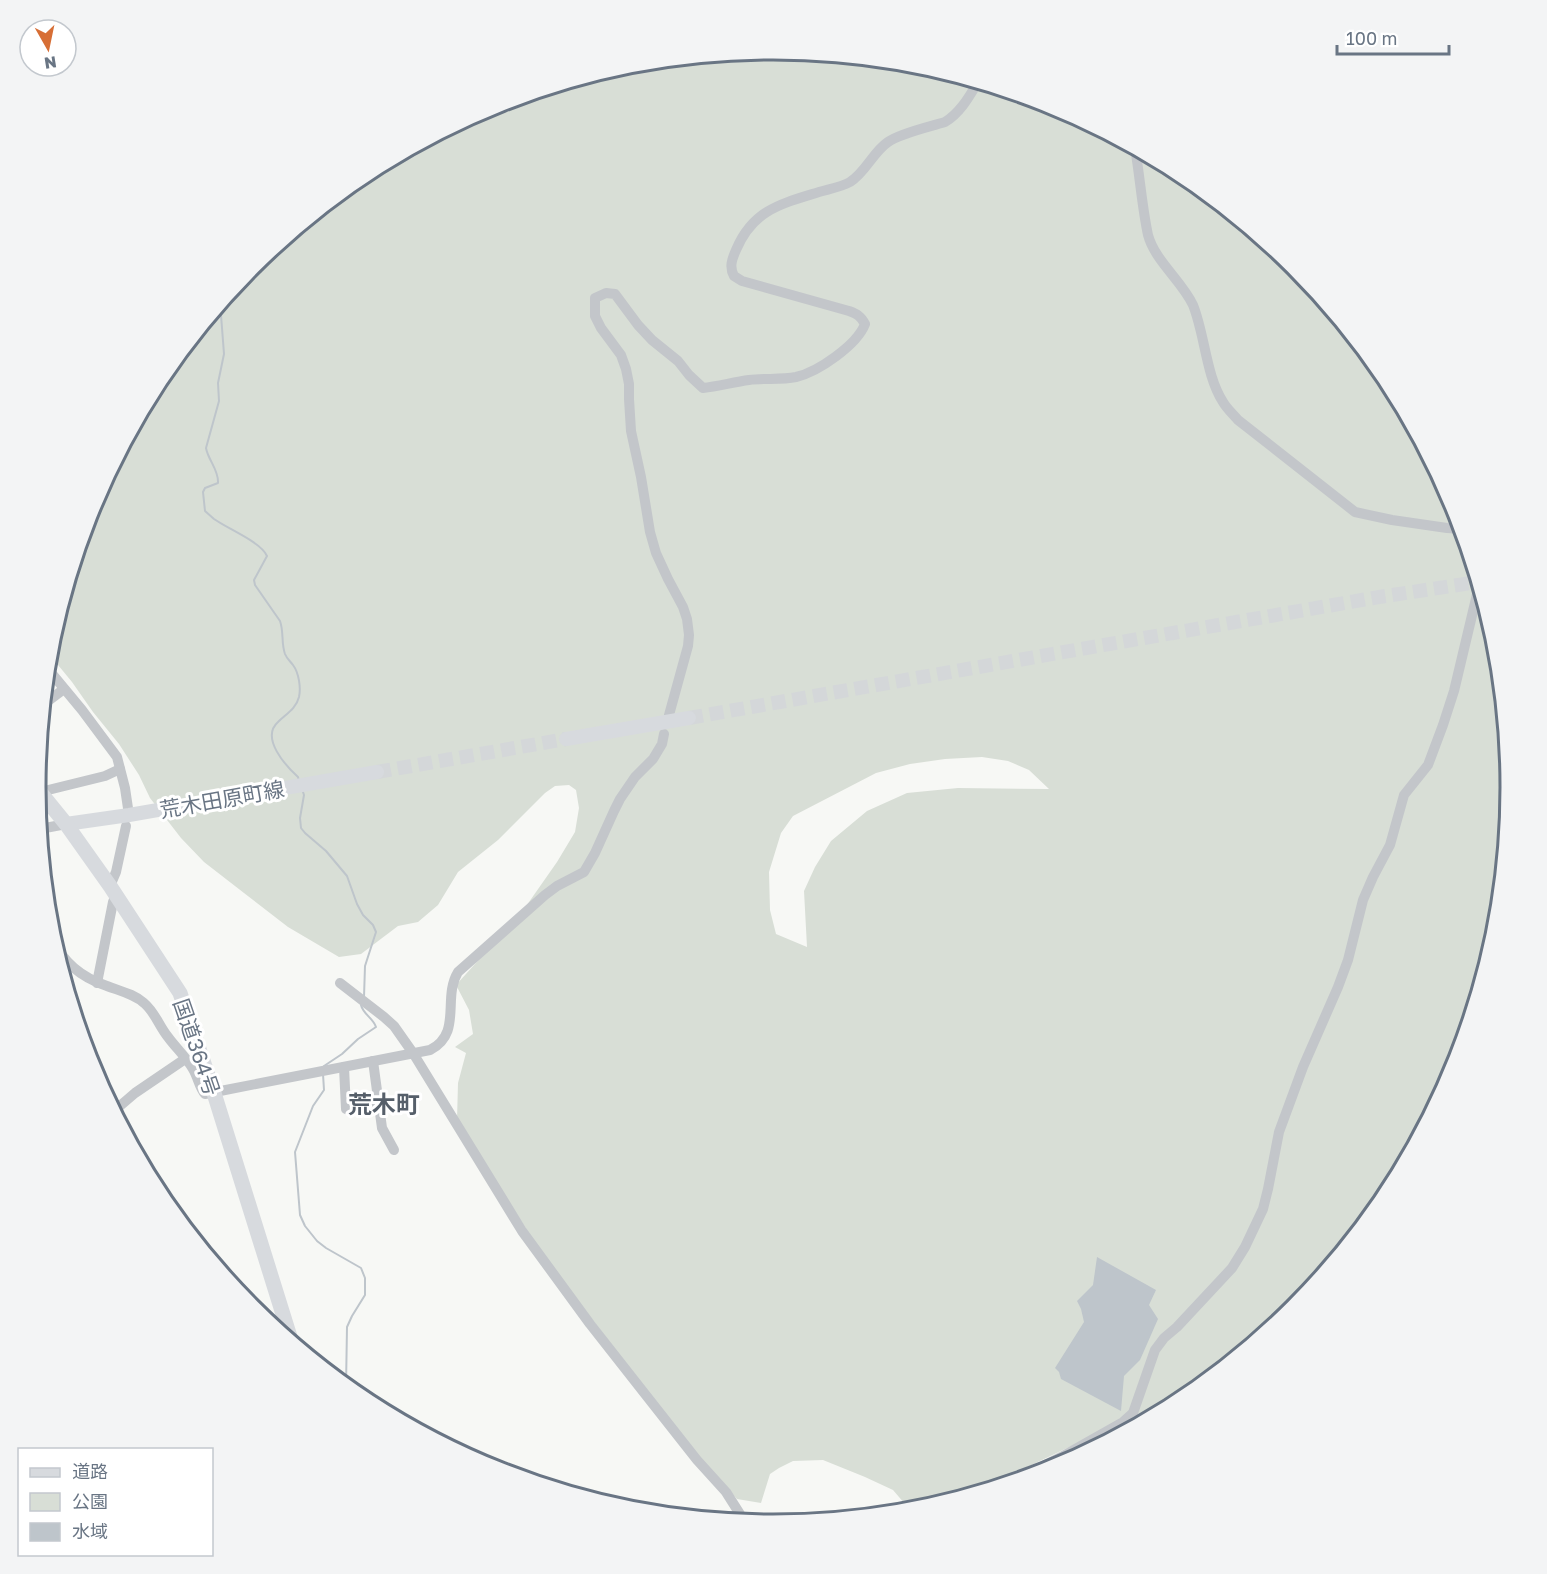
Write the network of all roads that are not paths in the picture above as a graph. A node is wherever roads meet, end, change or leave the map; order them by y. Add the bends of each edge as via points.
1 (974, 89) edge
2 (1136, 157) edge
3 (1452, 528) edge
4 (1476, 599) edge
5 (55, 678) edge
6 (64, 689) junction
7 (52, 698) edge
8 (669, 715) dead end
9 (690, 718) tunnel mouth
10 (664, 734) dead end
11 (566, 739) tunnel mouth
12 (120, 769) junction
13 (377, 772) tunnel mouth
14 (46, 787) edge
15 (47, 800) edge
16 (128, 821) junction
17 (66, 824) junction
18 (48, 828) edge
19 (113, 891) junction
20 (68, 962) edge
21 (97, 983) junction
22 (340, 983) dead end
23 (413, 1053) junction
24 (185, 1059) junction
25 (373, 1061) junction
26 (344, 1067) junction
27 (214, 1093) junction
28 (120, 1106) edge
29 (379, 1107) junction
30 (394, 1150) dead end
31 (287, 1327) edge
32 (1083, 1445) edge
33 (739, 1513) edge

1 - 8 street via 952,118 894,138 851,181 776,207 758,217 743,234 731,266 734,276 849,311 863,320 865,324 857,338 822,367 797,377 703,388 638,326 615,294 595,298 601,328 621,355 626,369 631,431 656,553 687,619 688,646
2 - 3 street via 1150,242 1192,305 1216,387 1229,411 1355,512
4 - 32 street via 1443,725 1428,765 1404,795 1390,845 1372,877 1348,960 1279,1132 1263,1209 1232,1268 1155,1350 1133,1413
5 - 6 street
6 - 7 street
6 - 12 street via 117,757
9 - 11 main road
10 - 23 street via 653,759 620,799 584,872 545,895 458,972 445,1039 430,1050
12 - 14 street via 105,776
12 - 16 street
13 - 16 main road, 荒木田原町線
15 - 17 highway, 国道364号
16 - 17 main road, 荒木田原町線
16 - 19 street
17 - 18 street
17 - 19 highway, 国道364号
19 - 21 street
19 - 27 highway, 国道364号 via 180,993
20 - 21 street
21 - 24 street via 142,1001
22 - 23 street via 394,1026
23 - 25 street
23 - 33 street via 522,1231
24 - 27 street via 202,1092
24 - 28 street
25 - 26 street
25 - 29 street
26 - 27 street
26 - 29 street via 346,1109
27 - 31 highway, 国道364号
29 - 30 street via 382,1128

